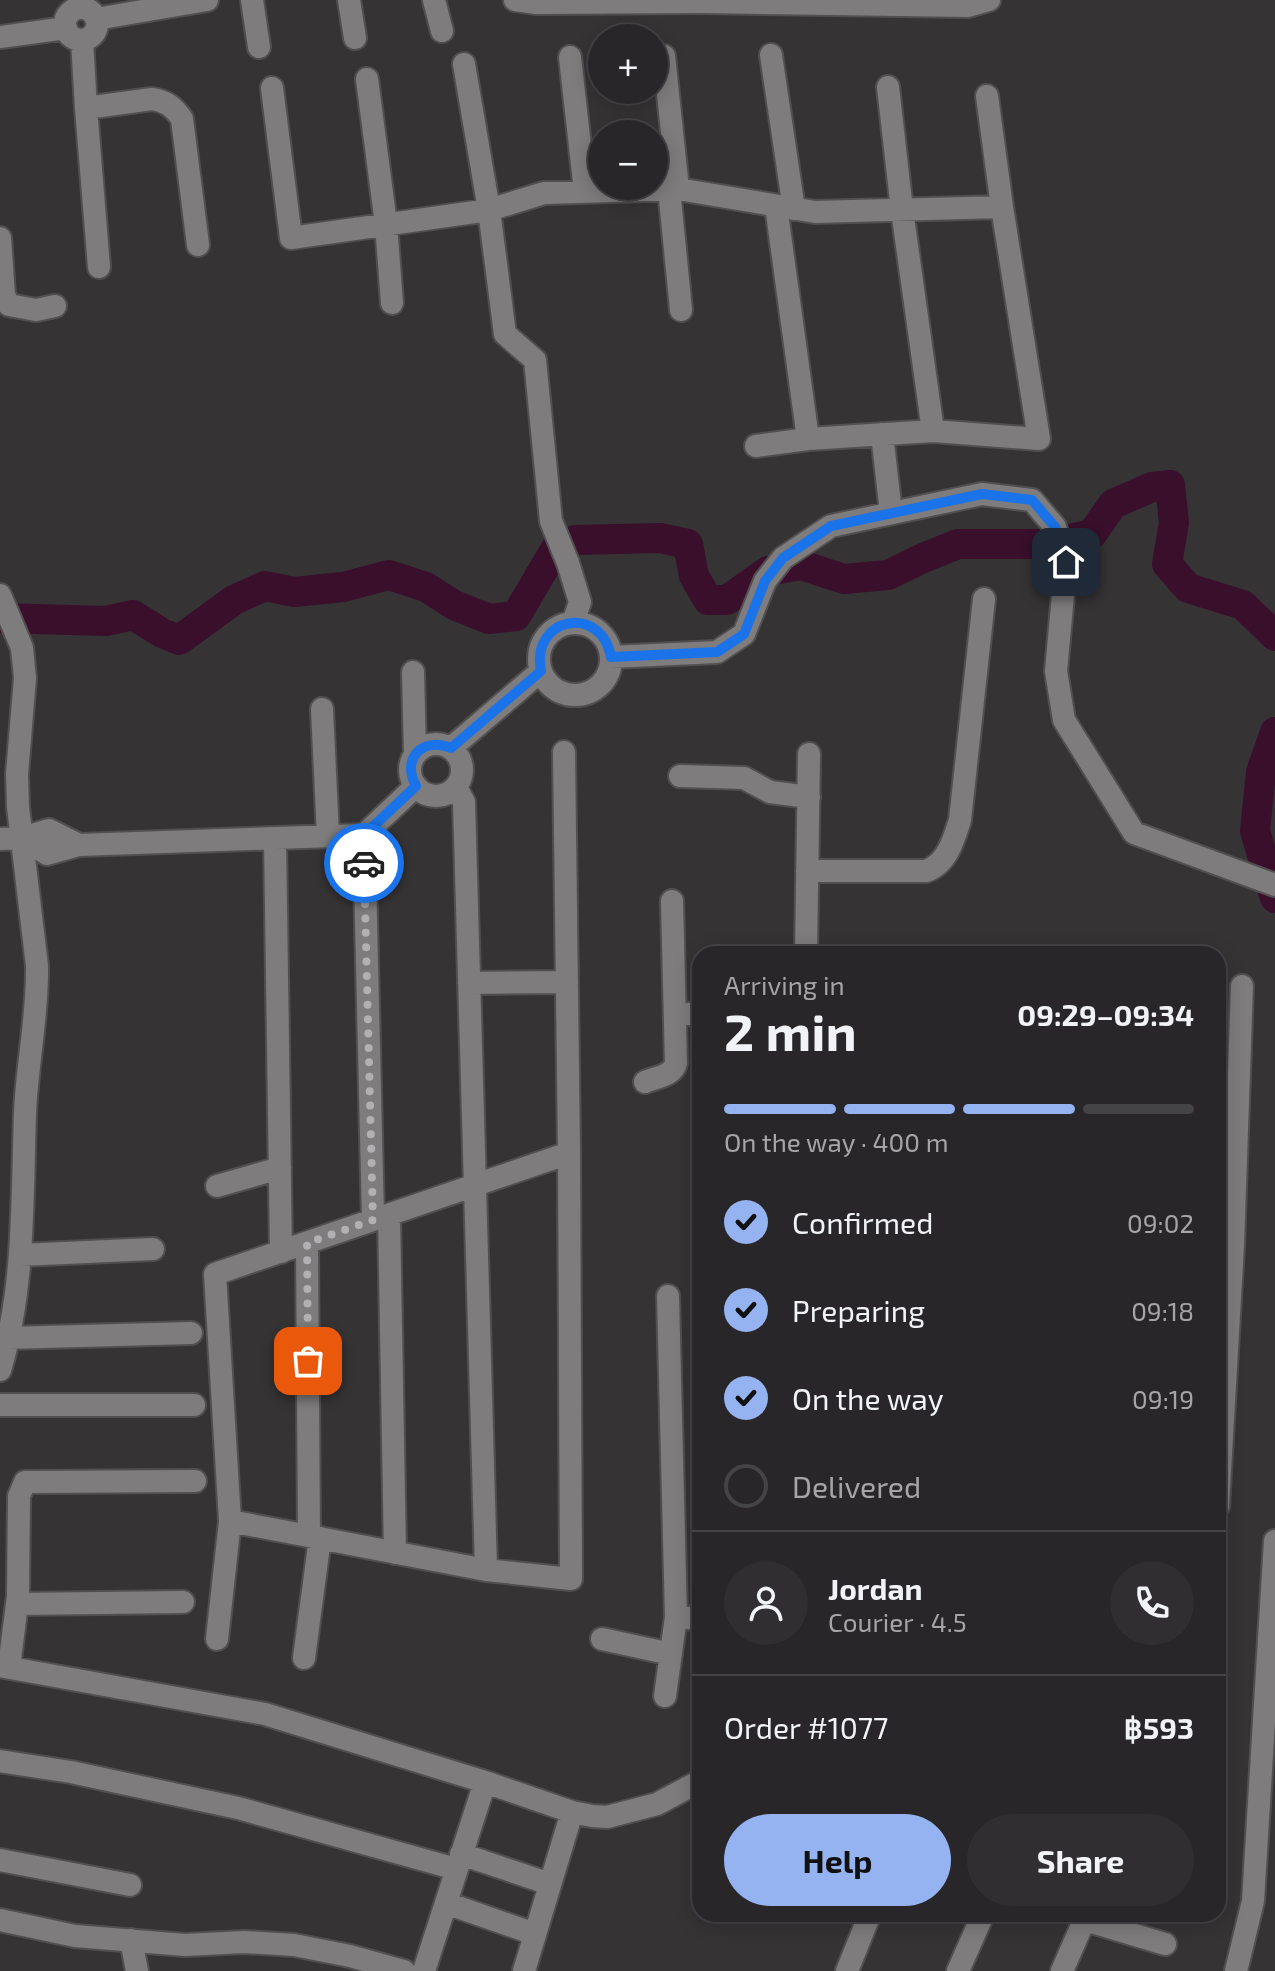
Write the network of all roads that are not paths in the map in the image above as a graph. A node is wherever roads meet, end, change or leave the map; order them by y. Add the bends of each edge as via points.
1 (207, 0) edge
2 (252, 0) edge
3 (349, 0) edge
4 (434, 0) edge
5 (515, 0) edge
6 (989, 0) edge
7 (737, 1) edge
8 (883, 2) edge
9 (165, 4) edge
10 (85, 9) edge
11 (442, 31) dead end
12 (74, 34) junction
13 (0, 37) edge
14 (355, 38) dead end
15 (259, 47) dead end
16 (771, 55) dead end
17 (570, 57) dead end
18 (464, 64) dead end
19 (367, 79) dead end
20 (888, 87) dead end
21 (272, 88) dead end
22 (987, 96) dead end
23 (668, 104) edge
24 (86, 108) junction
25 (674, 189) junction
26 (585, 191) junction
27 (785, 207) junction
28 (1002, 207) junction
29 (489, 210) junction
30 (902, 210) junction
31 (386, 224) junction
32 (0, 238) edge
33 (198, 245) dead end
34 (99, 267) dead end
35 (392, 303) dead end
36 (55, 306) dead end
37 (681, 310) dead end
38 (933, 431) junction
39 (882, 434) junction
40 (808, 439) junction
41 (756, 446) dead end
42 (891, 513) junction
43 (984, 599) dead end
44 (2, 600) edge
45 (573, 623) junction
46 (611, 657) junction
47 (413, 672) dead end
48 (544, 677) junction
49 (322, 709) dead end
50 (10, 744) edge
51 (564, 752) dead end
52 (456, 754) junction
53 (809, 754) dead end
54 (415, 755) junction
55 (680, 776) dead end
56 (416, 786) junction
57 (456, 787) junction
58 (9, 791) edge
59 (809, 797) junction
60 (364, 835) junction
61 (328, 836) junction
62 (11, 838) edge
63 (275, 838) junction
64 (807, 871) junction
65 (1270, 883) edge
66 (672, 901) dead end
67 (806, 946) edge
68 (567, 982) junction
69 (469, 983) junction
70 (1242, 986) dead end
71 (676, 1014) junction
72 (692, 1014) edge
73 (645, 1082) dead end
74 (569, 1153) junction
75 (280, 1168) junction
76 (217, 1186) dead end
77 (475, 1186) junction
78 (381, 1218) junction
79 (307, 1243) junction
80 (1226, 1245) edge
81 (153, 1249) dead end
82 (281, 1252) junction
83 (20, 1255) junction
84 (668, 1296) dead end
85 (191, 1333) dead end
86 (7, 1338) junction
87 (0, 1370) edge
88 (0, 1405) edge
89 (194, 1405) dead end
90 (195, 1481) dead end
91 (230, 1521) junction
92 (315, 1537) junction
93 (1275, 1541) edge
94 (395, 1553) junction
95 (486, 1570) junction
96 (183, 1602) dead end
97 (17, 1604) junction
98 (676, 1617) junction
99 (692, 1618) edge
100 (217, 1639) dead end
101 (602, 1639) dead end
102 (671, 1654) junction
103 (304, 1658) dead end
104 (5, 1666) edge
105 (665, 1696) dead end
106 (0, 1761) edge
107 (485, 1782) junction
108 (692, 1785) edge
109 (572, 1812) junction
110 (0, 1860) edge
111 (458, 1861) junction
112 (550, 1884) junction
113 (130, 1885) dead end
114 (446, 1903) junction
115 (1264, 1903) edge
116 (0, 1920) edge
117 (867, 1922) edge
118 (980, 1922) edge
119 (1084, 1922) edge
120 (1101, 1922) edge
121 (535, 1934) junction
122 (131, 1940) junction
123 (1165, 1944) dead end
124 (137, 1971) edge
125 (404, 1971) edge
126 (424, 1971) edge
127 (524, 1971) edge
128 (847, 1971) edge
129 (958, 1971) edge
130 (1062, 1971) edge
131 (1236, 1971) edge

1 - 9 street
2 - 15 street
3 - 14 street
4 - 11 street
5 - 7 street
6 - 8 street via 968,6
7 - 8 street
9 - 10 street
10 - 12 street via 97,26 94,33
12 - 13 street
12 - 24 street
16 - 27 street
17 - 26 street
18 - 29 street
19 - 31 street
20 - 30 street
21 - 31 street via 291,238
22 - 28 street
23 - 25 street
24 - 33 street via 152,99 176,110 182,119
24 - 34 street
25 - 26 street
25 - 27 street
25 - 37 street
26 - 29 street via 544,193
27 - 30 street via 815,212
27 - 40 street
28 - 30 street
28 - 38 street via 1039,439
29 - 31 street
29 - 45 street via 505,334 535,360 551,521 580,602
30 - 38 street
31 - 35 street
32 - 36 street via 9,305 36,310
38 - 39 street
39 - 40 street
39 - 42 street
40 - 41 street
42 - 46 street via 831,526 783,558 765,581 744,634 717,652
42 - 65 street via 982,494 1032,500 1058,537 1066,562 1056,671 1064,720 1134,833
43 - 64 street via 960,820 942,862 926,871
44 - 50 street via 22,648 25,678
45 - 46 street via 596,629
45 - 48 street via 545,639 538,660
46 - 48 street via 606,676 592,690 564,694
47 - 54 street
48 - 52 street
49 - 61 street
50 - 58 street
51 - 68 street
52 - 54 street via 435,743
52 - 57 street via 462,774
53 - 59 street
54 - 56 street via 410,771
55 - 59 street via 744,778 770,792
56 - 57 street via 431,796
56 - 60 street
57 - 69 street via 464,802
58 - 62 street
59 - 64 street
60 - 61 street
60 - 78 street
61 - 63 street
62 - 63 street via 47,854 79,845
62 - 83 street via 37,966
63 - 75 street
64 - 67 street
66 - 71 street
68 - 69 street
68 - 74 street
69 - 77 street
70 - 80 street
71 - 72 street
71 - 73 street via 675,1068
74 - 77 street
74 - 95 street via 571,1579
75 - 76 street
75 - 82 street
77 - 78 street
77 - 95 street
78 - 79 street
78 - 94 street
79 - 82 street
79 - 92 street
81 - 83 street
82 - 91 street via 215,1274
83 - 86 street
84 - 98 street
85 - 86 street
86 - 87 street
88 - 89 street
90 - 97 street via 25,1482 19,1496
91 - 92 street
91 - 100 street
92 - 94 street
92 - 103 street
93 - 115 street
94 - 95 street
96 - 97 street
97 - 104 street
98 - 99 street
98 - 102 street
101 - 102 street
102 - 105 street
104 - 107 street via 265,1714
106 - 111 street via 238,1808
107 - 109 street
107 - 111 street
108 - 109 street via 657,1804 607,1817
109 - 112 street
110 - 113 street
111 - 112 street
111 - 114 street
112 - 121 street
114 - 121 street
114 - 126 street
115 - 131 street
116 - 122 street via 75,1936
117 - 128 street
118 - 129 street
119 - 130 street
120 - 123 street
121 - 127 street
122 - 124 street
122 - 125 street via 294,1945

